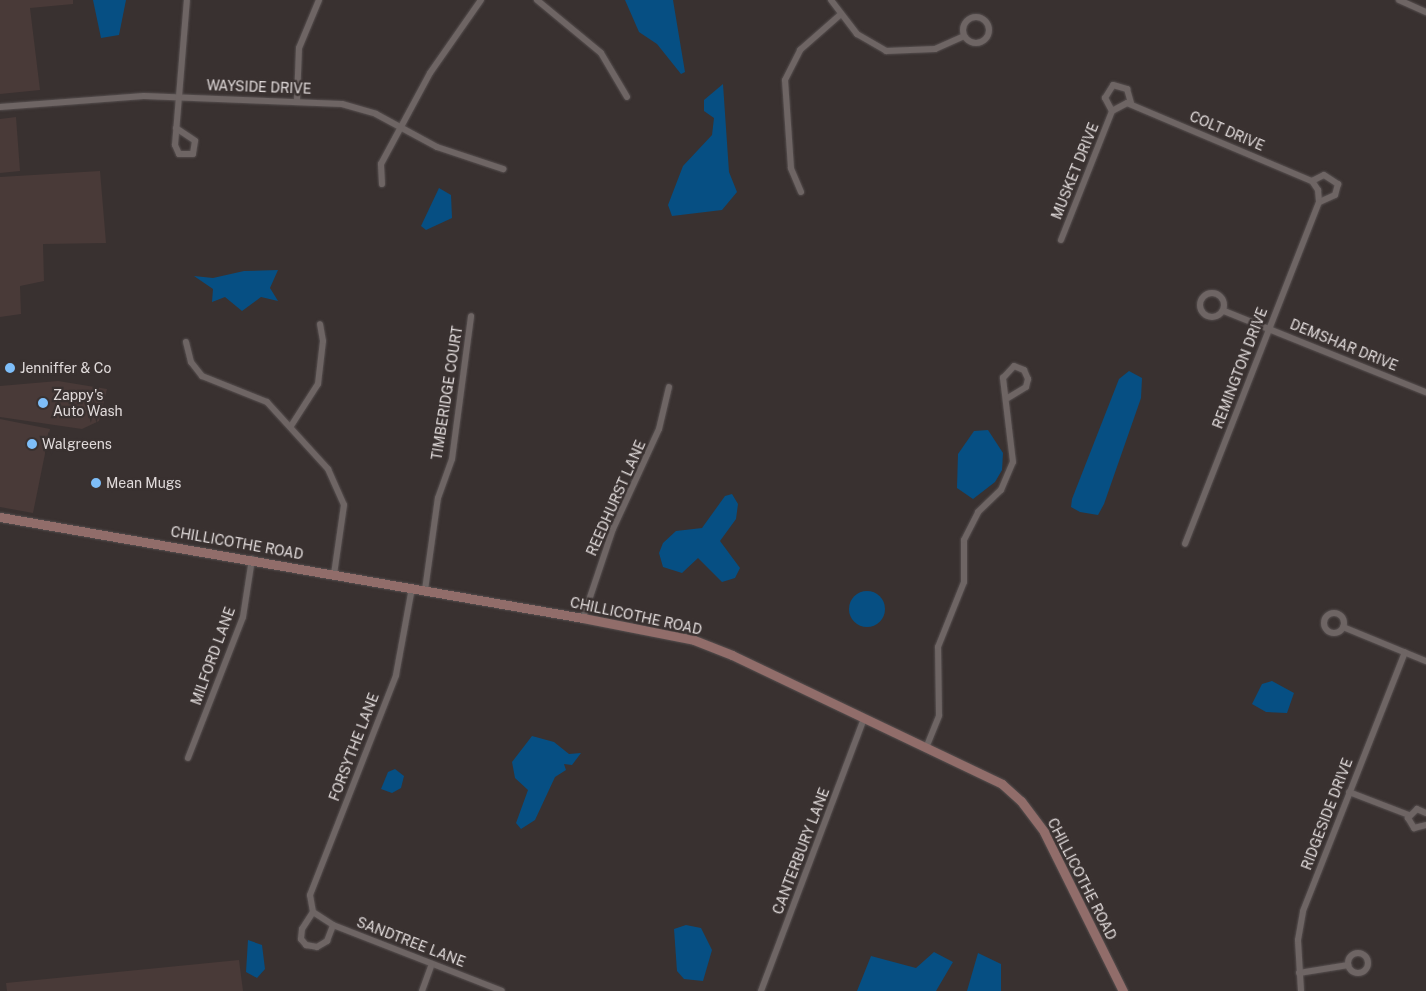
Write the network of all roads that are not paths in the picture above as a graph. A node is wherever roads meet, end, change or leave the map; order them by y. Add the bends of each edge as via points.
1 (187, 0) edge
2 (320, 0) edge
3 (481, 0) edge
4 (537, 0) edge
5 (831, 0) edge
6 (1399, 0) edge
7 (1426, 12) edge
8 (840, 15) junction
9 (964, 36) junction
10 (178, 97) junction
11 (627, 97) dead end
12 (297, 100) junction
13 (1132, 104) junction
14 (0, 108) edge
15 (1112, 112) junction
16 (176, 128) junction
17 (401, 128) junction
18 (503, 170) dead end
19 (1312, 181) junction
20 (382, 184) dead end
21 (801, 192) dead end
22 (1319, 202) junction
23 (1061, 240) dead end
24 (1224, 311) junction
25 (471, 316) dead end
26 (320, 324) dead end
27 (1269, 329) junction
28 (186, 342) dead end
29 (669, 387) dead end
30 (1426, 392) edge
31 (1008, 398) junction
32 (291, 426) junction
33 (0, 518) edge
34 (1186, 544) dead end
35 (252, 559) junction
36 (334, 574) junction
37 (412, 588) junction
38 (426, 590) junction
39 (583, 618) junction
40 (1343, 627) dead end
41 (1405, 652) junction
42 (1426, 661) edge
43 (864, 719) junction
44 (926, 748) junction
45 (188, 758) dead end
46 (1348, 792) junction
47 (1426, 813) edge
48 (1409, 815) junction
49 (1426, 825) edge
50 (313, 912) junction
51 (333, 925) junction
52 (432, 964) junction
53 (1348, 965) dead end
54 (1299, 973) junction
55 (422, 991) edge
56 (502, 991) edge
57 (761, 991) edge
58 (1123, 991) edge
59 (1301, 991) edge

1 - 10 street
2 - 12 street via 299,48
3 - 17 street via 445,48
4 - 11 street via 601,53
5 - 8 street
6 - 7 street
8 - 9 street via 869,44 886,51 935,49
8 - 21 street via 800,50 785,80 791,168
9 - 9 street via 971,42 981,42 988,35 988,25 981,18 971,19 964,26
10 - 12 street, WAYSIDE DRIVE
10 - 14 street, WAYSIDE DRIVE
10 - 16 street
12 - 17 street, WAYSIDE DRIVE via 356,108
13 - 15 street
13 - 15 street, COLT DRIVE via 1127,89 1113,85 1105,98
13 - 19 street, COLT DRIVE
15 - 23 street, MUSKET DRIVE
16 - 16 street via 179,154 193,154 195,141
17 - 18 street, WAYSIDE DRIVE via 437,147
17 - 20 street via 381,164
19 - 22 street
19 - 22 street, COLT DRIVE via 1324,175 1338,184 1335,195
22 - 27 street, REMINGTON DRIVE
24 - 24 street, DEMSHAR DRIVE via 1222,299 1213,293 1202,298 1198,308 1212,318
24 - 27 street, DEMSHAR DRIVE
25 - 38 street, TIMBERIDGE COURT via 452,459 438,498
26 - 32 street via 323,341 318,384
27 - 30 street, DEMSHAR DRIVE
27 - 34 street, REMINGTON DRIVE
28 - 32 street via 191,362 202,376 267,402
29 - 39 street, REEDHURST LANE via 659,429 613,529
31 - 31 street via 1003,378 1014,366 1024,370 1028,379 1026,387
31 - 44 street via 1006,419 1013,462 1001,490 978,512 964,540 964,582 938,647 939,715
32 - 36 street via 339,488 344,521
33 - 35 street, CHILLICOTHE ROAD
35 - 36 street, CHILLICOTHE ROAD
35 - 45 street, MILFORD LANE via 243,617
36 - 37 street, CHILLICOTHE ROAD
37 - 38 street, CHILLICOTHE ROAD
37 - 50 street, FORSYTHE LANE via 396,676 310,895
38 - 39 street, CHILLICOTHE ROAD
39 - 43 street, CHILLICOTHE ROAD via 694,640
40 - 41 street
41 - 42 street
41 - 46 street, RIDGESIDE DRIVE
43 - 44 street, CHILLICOTHE ROAD
43 - 57 street, CANTERBURY LANE
44 - 58 street, CHILLICOTHE ROAD via 1002,784 1021,801 1044,832
46 - 48 street
46 - 54 street, RIDGESIDE DRIVE via 1303,911
47 - 48 street via 1417,809
48 - 49 street via 1414,828
50 - 51 street, SANDTREE LANE
50 - 51 street via 302,928 301,939 306,945 317,947 327,940
51 - 52 street, SANDTREE LANE
52 - 55 street
52 - 56 street, SANDTREE LANE
53 - 54 street
54 - 59 street, RIDGESIDE DRIVE

